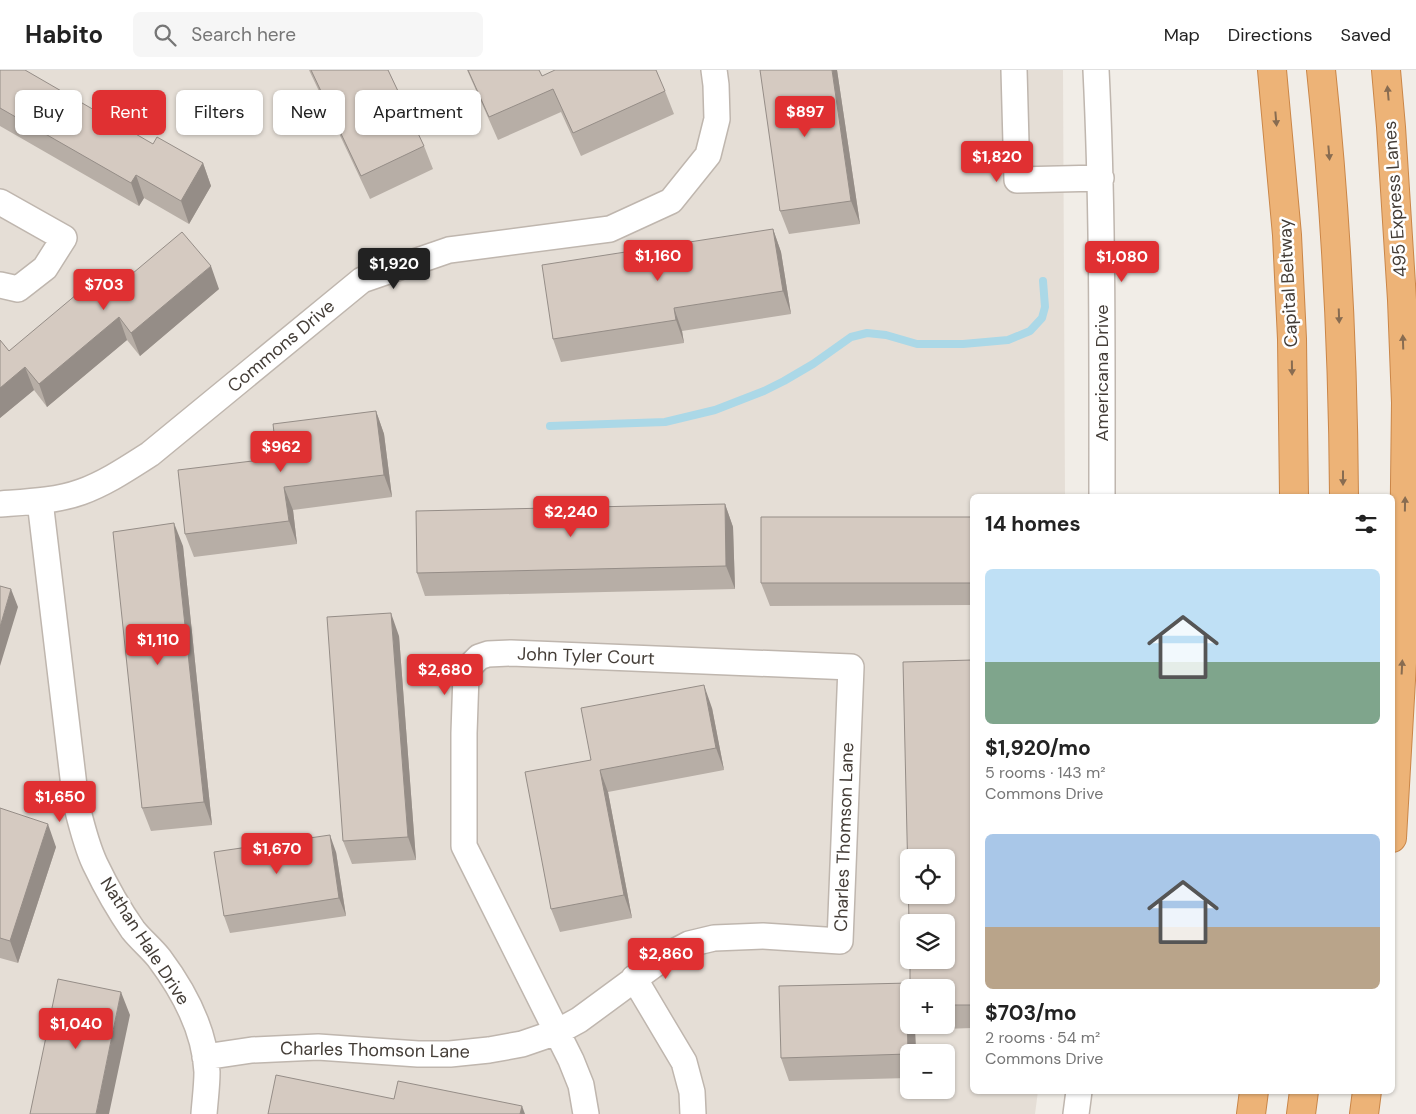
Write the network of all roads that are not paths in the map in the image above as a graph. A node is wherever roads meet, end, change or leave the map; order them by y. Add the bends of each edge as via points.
1 (714, 70) edge
2 (1014, 70) edge
3 (1096, 70) edge
4 (1272, 70) edge
5 (1321, 70) edge
6 (1386, 70) edge
7 (1101, 178) junction
8 (2, 209) edge
9 (0, 285) edge
10 (1102, 494) edge
11 (1294, 494) edge
12 (1344, 494) edge
13 (40, 501) junction
14 (0, 504) edge
15 (851, 667) joint
16 (1395, 785) edge
17 (634, 978) junction
18 (557, 1032) junction
19 (205, 1057) junction
20 (1079, 1094) edge
21 (1254, 1094) edge
22 (1304, 1094) edge
23 (1367, 1094) edge
24 (204, 1114) edge
25 (586, 1114) edge
26 (693, 1114) edge
27 (1076, 1114) edge
28 (1252, 1114) edge
29 (1301, 1114) edge
30 (1364, 1114) edge

1 - 13 street, Commons Drive via 717,119 708,155 671,201 610,229 450,250 362,280 150,454 116,476 80,492
2 - 7 street via 1017,180
3 - 7 street, Americana Drive
4 -> 11 highway, Capital Beltway via 1288,244
5 -> 12 highway via 1336,236
16 -> 6 highway, 495 Express Lanes via 1403,645 1406,403
7 - 10 street, Americana Drive
8 - 9 street via 64,238 45,268 18,288
13 - 14 street, Commons Drive
13 - 19 street, Nathan Hale Drive via 76,803 84,833 95,864 121,910 134,931 159,958 190,1010
15 - 17 street, Charles Thomson Lane via 840,941 763,936 714,938 689,944
15 - 18 street, John Tyler Court via 511,653 488,654 472,664 466,675 464,846
17 - 18 street, Charles Thomson Lane via 579,1020
17 - 26 street via 684,1062 692,1092
18 - 19 street, Charles Thomson Lane via 522,1044 450,1054 318,1047 252,1050
18 - 25 street, John Tyler Court via 581,1086
19 - 24 street, Nathan Hale Drive
20 - 27 street
21 - 28 highway
22 - 29 highway
23 - 30 highway

